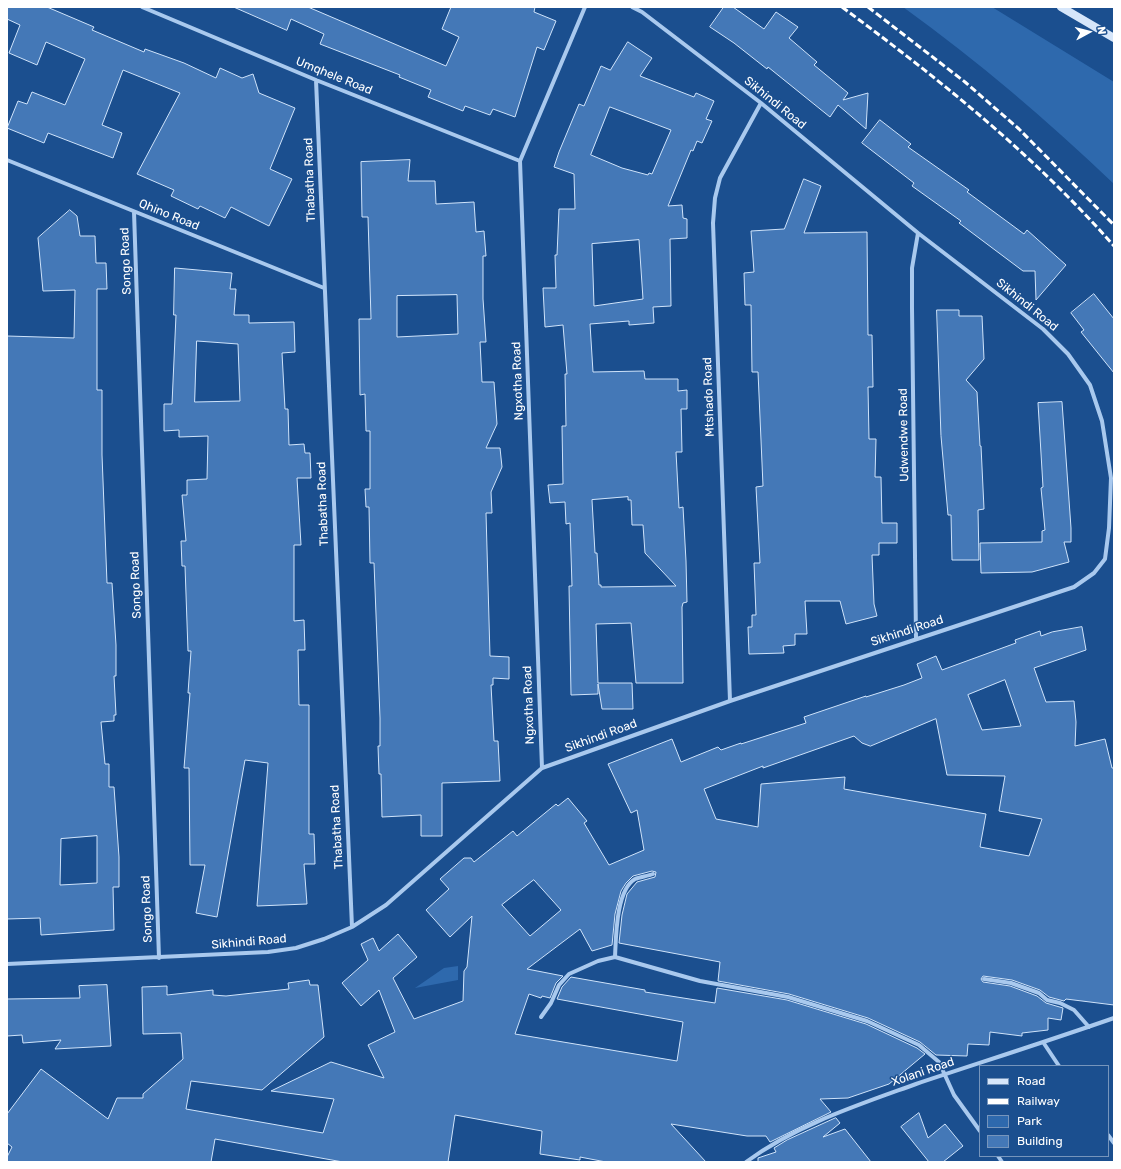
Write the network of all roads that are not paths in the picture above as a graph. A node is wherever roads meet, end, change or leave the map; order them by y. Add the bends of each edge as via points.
1 (142, 7) edge
2 (585, 7) edge
3 (632, 7) edge
4 (1061, 7) edge
5 (1114, 38) edge
6 (316, 80) junction
7 (761, 103) junction
8 (7, 160) edge
9 (520, 161) junction
10 (134, 212) junction
11 (918, 233) junction
12 (324, 288) junction
13 (916, 638) junction
14 (730, 701) junction
15 (542, 768) junction
16 (653, 874) dead end
17 (352, 927) junction
18 (615, 957) junction
19 (159, 958) junction
20 (7, 964) edge
21 (984, 979) dead end
22 (541, 1018) dead end
23 (1114, 1018) edge
24 (1089, 1027) junction
25 (1043, 1042) junction
26 (1058, 1065) edge
27 (945, 1074) junction
28 (979, 1130) edge
29 (746, 1162) edge

1 - 6 street, Umqhele Road
2 - 9 street, Ngxotha Road
3 - 7 street, Sikhindi Road
4 - 5 main road
6 - 9 street, Umqhele Road
6 - 12 street, Thabatha Road
7 - 11 street, Sikhindi Road
7 - 14 street, Mtshado Road via 720,178 713,224
8 - 10 street, Qhino Road
9 - 15 street, Ngxotha Road
10 - 12 street, Qhino Road
10 - 19 street, Songo Road
11 - 13 street, Udwendwe Road via 912,274
11 - 13 street, Sikhindi Road via 1043,329 1068,354 1090,385 1102,421 1112,478 1105,559 1094,573 1074,587
12 - 17 street, Thabatha Road
13 - 14 street, Sikhindi Road
14 - 15 street, Sikhindi Road
15 - 17 street, Sikhindi Road via 386,905
16 - 18 street via 635,879 627,886 617,922
17 - 19 street, Sikhindi Road via 304,946 268,952
18 - 22 street via 598,961 569,974 558,985 551,1003
18 - 27 street via 700,981 788,997 868,1022 919,1045 939,1062
19 - 20 street, Sikhindi Road
21 - 24 street via 1011,983 1040,993 1047,1000 1074,1010
23 - 24 street, Xolani Road
24 - 25 street, Xolani Road
25 - 26 street
25 - 27 street, Xolani Road
27 - 28 street via 954,1095
27 - 29 street, Xolani Road via 843,1110 789,1136

